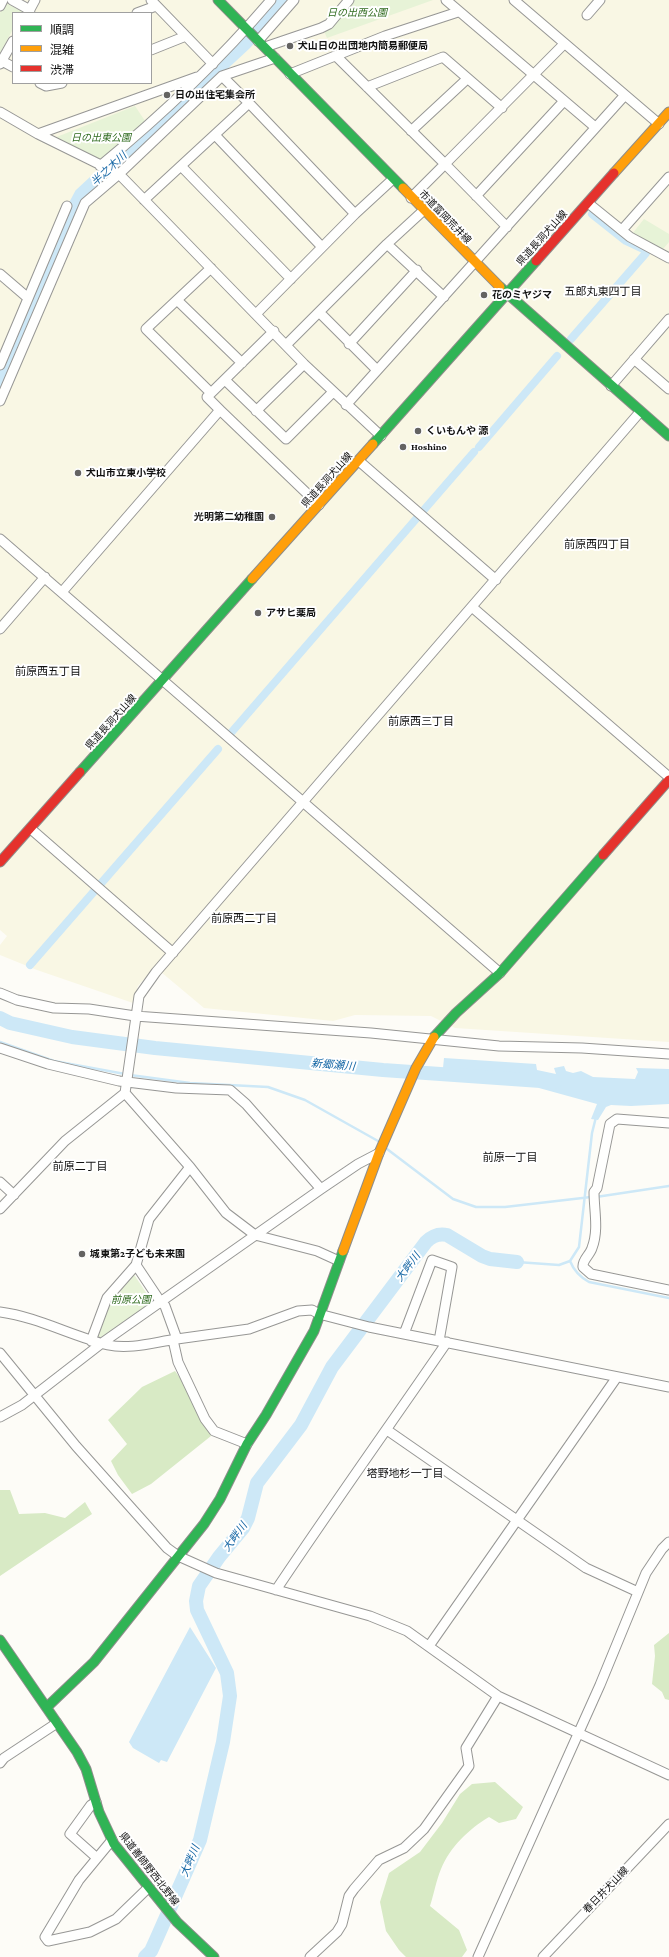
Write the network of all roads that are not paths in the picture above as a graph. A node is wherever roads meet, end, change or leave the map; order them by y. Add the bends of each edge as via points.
1 (3, 0) edge
2 (12, 0) edge
3 (35, 0) edge
4 (218, 0) edge
5 (271, 0) edge
6 (294, 0) edge
7 (349, 0) edge
8 (446, 0) edge
9 (514, 0) edge
10 (600, 0) edge
11 (154, 3) edge
12 (0, 6) edge
13 (29, 11) edge
14 (139, 12) edge
15 (458, 12) junction
16 (587, 15) dead end
17 (246, 29) junction
18 (186, 36) junction
19 (12, 42) edge
20 (259, 42) junction
21 (564, 44) junction
22 (152, 50) edge
23 (336, 56) junction
24 (275, 58) junction
25 (1, 62) edge
26 (213, 64) junction
27 (12, 67) edge
28 (290, 74) junction
29 (200, 76) junction
30 (222, 76) junction
31 (534, 76) junction
32 (467, 79) junction
33 (42, 84) edge
34 (57, 84) edge
35 (367, 87) junction
36 (625, 95) junction
37 (564, 101) junction
38 (249, 103) junction
39 (502, 108) junction
40 (0, 112) edge
41 (669, 112) edge
42 (659, 124) junction
43 (595, 128) junction
44 (411, 131) junction
45 (38, 134) junction
46 (215, 135) junction
47 (445, 164) junction
48 (100, 166) junction
49 (181, 166) junction
50 (116, 173) junction
51 (669, 177) edge
52 (393, 179) junction
53 (476, 196) junction
54 (411, 198) junction
55 (144, 200) junction
56 (588, 203) junction
57 (67, 206) dead end
58 (424, 210) junction
59 (355, 214) junction
60 (507, 227) junction
61 (622, 230) junction
62 (388, 244) junction
63 (322, 247) junction
64 (668, 255) edge
65 (476, 264) junction
66 (211, 268) junction
67 (417, 270) junction
68 (0, 274) edge
69 (291, 279) junction
70 (506, 295) junction
71 (444, 297) junction
72 (28, 298) junction
73 (176, 300) junction
74 (318, 312) junction
75 (256, 314) junction
76 (669, 319) edge
77 (274, 332) junction
78 (350, 344) junction
79 (286, 345) junction
80 (634, 359) junction
81 (242, 363) junction
82 (304, 364) junction
83 (0, 365) edge
84 (377, 370) junction
85 (225, 380) junction
86 (611, 386) junction
87 (669, 388) edge
88 (333, 392) junction
89 (211, 393) junction
90 (0, 401) edge
91 (346, 405) junction
92 (220, 410) junction
93 (256, 411) junction
94 (640, 412) junction
95 (381, 436) junction
96 (669, 436) edge
97 (359, 461) junction
98 (319, 506) junction
99 (0, 539) edge
100 (46, 577) junction
101 (496, 580) junction
102 (62, 592) junction
103 (472, 607) junction
104 (0, 629) edge
105 (163, 681) junction
106 (669, 777) edge
107 (669, 780) edge
108 (303, 802) junction
109 (31, 829) junction
110 (0, 862) edge
111 (173, 953) junction
112 (500, 973) junction
113 (0, 993) edge
114 (135, 1016) junction
115 (432, 1039) junction
116 (0, 1048) edge
117 (669, 1054) edge
118 (126, 1081) junction
119 (125, 1093) junction
120 (669, 1123) edge
121 (379, 1153) junction
122 (190, 1167) junction
123 (0, 1182) edge
124 (321, 1189) junction
125 (14, 1195) junction
126 (0, 1210) edge
127 (255, 1235) junction
128 (340, 1261) junction
129 (136, 1265) junction
130 (669, 1290) edge
131 (160, 1301) junction
132 (0, 1312) edge
133 (319, 1314) junction
134 (404, 1334) junction
135 (175, 1339) junction
136 (91, 1341) junction
137 (443, 1342) junction
138 (102, 1343) junction
139 (0, 1353) edge
140 (617, 1377) junction
141 (669, 1386) edge
142 (35, 1395) junction
143 (0, 1417) edge
144 (387, 1430) junction
145 (247, 1444) junction
146 (516, 1521) junction
147 (669, 1542) edge
148 (178, 1556) junction
149 (276, 1590) junction
150 (638, 1592) junction
151 (0, 1640) edge
152 (429, 1646) junction
153 (498, 1696) junction
154 (47, 1707) junction
155 (57, 1723) junction
156 (578, 1733) junction
157 (0, 1763) edge
158 (669, 1775) edge
159 (96, 1802) junction
160 (669, 1824) edge
161 (112, 1840) junction
162 (97, 1858) junction
163 (148, 1888) junction
164 (214, 1957) edge
165 (310, 1957) edge
166 (478, 1957) edge
167 (543, 1957) edge

1 - 12 street
2 - 13 street
3 - 13 street
4 - 17 street, 市道富岡荒井線
5 - 17 street
6 - 20 street
7 - 20 street via 329,24 321,28
8 - 15 street
9 - 21 street
10 - 16 street
11 - 14 street
11 - 18 street
15 - 23 street via 385,36
15 - 31 street
17 - 20 street, 市道富岡荒井線
17 - 26 street
18 - 22 street
18 - 26 street
19 - 25 street
20 - 24 street, 市道富岡荒井線
21 - 31 street
21 - 36 street
23 - 28 street
23 - 35 street
24 - 28 street, 市道富岡荒井線
24 - 30 street
25 - 27 street
26 - 29 street
28 - 52 street, 市道富岡荒井線
29 - 45 street
29 - 48 street via 149,126
30 - 38 street
30 - 50 street
31 - 37 street
31 - 39 street
32 - 35 street via 443,57
32 - 39 street
32 - 44 street
33 - 34 street
35 - 44 street
36 - 42 street
36 - 43 street
37 - 43 street
37 - 53 street
38 - 46 street
38 - 59 street
39 - 47 street
40 - 45 street
41 - 42 street, 県道長洞犬山線
42 - 56 street, 県道長洞犬山線
43 - 60 street
44 - 47 street
45 - 48 street
46 - 49 street
46 - 63 street
47 - 53 street
47 - 54 street
48 - 50 street
49 - 55 street
49 - 69 street
50 - 55 street
50 - 90 street via 85,203
51 - 61 street
52 - 54 street, 市道富岡荒井線
52 - 59 street
53 - 60 street
54 - 58 street, 市道富岡荒井線
55 - 66 street
56 - 61 street
56 - 70 street, 県道長洞犬山線
57 - 72 street
58 - 62 street
58 - 65 street, 市道富岡荒井線
59 - 63 street
60 - 65 street
61 - 64 street via 630,237
62 - 67 street
62 - 74 street
63 - 69 street
65 - 70 street, 市道富岡荒井線
65 - 71 street
66 - 73 street
66 - 75 street
67 - 71 street
67 - 78 street
68 - 72 street
69 - 75 street
70 - 86 street, 市道富岡荒井線
70 - 95 street, 県道長洞犬山線
71 - 84 street
72 - 83 street
73 - 81 street
73 - 89 street via 146,329
74 - 78 street
74 - 79 street
75 - 77 street
76 - 80 street
77 - 79 street
77 - 81 street
78 - 84 street
79 - 82 street
80 - 86 street
80 - 87 street
81 - 85 street
82 - 88 street
82 - 93 street
84 - 91 street
85 - 89 street
85 - 93 street
86 - 94 street, 市道富岡荒井線
88 - 91 street
88 - 93 street via 286,439
89 - 92 street via 207,397
91 - 95 street
92 - 98 street
92 - 102 street
94 - 96 street, 市道富岡荒井線
94 - 101 street
95 - 97 street, 県道長洞犬山線
97 - 98 street, 県道長洞犬山線
97 - 101 street
98 - 105 street, 県道長洞犬山線
99 - 100 street
100 - 102 street
100 - 104 street
101 - 103 street
102 - 105 street
103 - 106 street
103 - 108 street
105 - 108 street
105 - 109 street, 県道長洞犬山線
107 - 112 street
108 - 111 street
108 - 112 street
109 - 110 street, 県道長洞犬山線
109 - 111 street
111 - 114 street via 144,987 139,996
112 - 115 street
113 - 114 street via 17,1000 54,1008 89,1009
114 - 115 street
114 - 118 street
115 - 117 street via 499,1046
115 - 121 street
116 - 118 street via 62,1068
118 - 119 street
118 - 124 street via 176,1088 230,1090 246,1104
119 - 122 street
119 - 125 street via 65,1141
120 - 130 street via 617,1119 610,1124 597,1188 594,1192 596,1217 592,1249 582,1263 582,1267 591,1274
121 - 124 street
121 - 128 street
122 - 127 street via 226,1213
122 - 129 street via 149,1219
123 - 125 street
124 - 127 street
125 - 126 street
127 - 128 street via 317,1251
127 - 131 street
128 - 133 street
129 - 131 street
129 - 136 street via 107,1298
131 - 135 street via 165,1306
131 - 138 street
132 - 136 street via 17,1314
133 - 134 street
133 - 135 street via 312,1310 304,1310 249,1329
133 - 145 street via 314,1331
134 - 137 street
134 - 137 street via 432,1260 452,1267
135 - 138 street via 133,1346
135 - 145 street via 178,1362 210,1425 214,1430
136 - 138 street
137 - 140 street
137 - 144 street
138 - 142 street
139 - 142 street
140 - 141 street
140 - 146 street
142 - 143 street
142 - 148 street via 130,1507 167,1548
144 - 146 street
144 - 149 street
145 - 148 street via 220,1499
146 - 150 street via 586,1568
146 - 152 street
147 - 150 street via 646,1573
148 - 149 street via 216,1573
148 - 154 street via 94,1662
149 - 152 street via 370,1616 407,1631
150 - 156 street
151 - 154 street, 県道善師野西北野線
152 - 153 street
153 - 156 street
153 - 165 street via 466,1748 469,1766 433,1818 404,1848 379,1860 349,1896 338,1932
154 - 155 street, 県道善師野西北野線
155 - 157 street
155 - 159 street, 県道善師野西北野線 via 78,1752
156 - 158 street
156 - 166 street
159 - 161 street, 県道善師野西北野線
159 - 162 street via 70,1834
160 - 167 street, 春日井犬山線
161 - 162 street
161 - 163 street, 県道善師野西北野線
162 - 163 street via 79,1880 45,1937 48,1941 90,1932 116,1919
163 - 164 street, 県道善師野西北野線 via 177,1922

